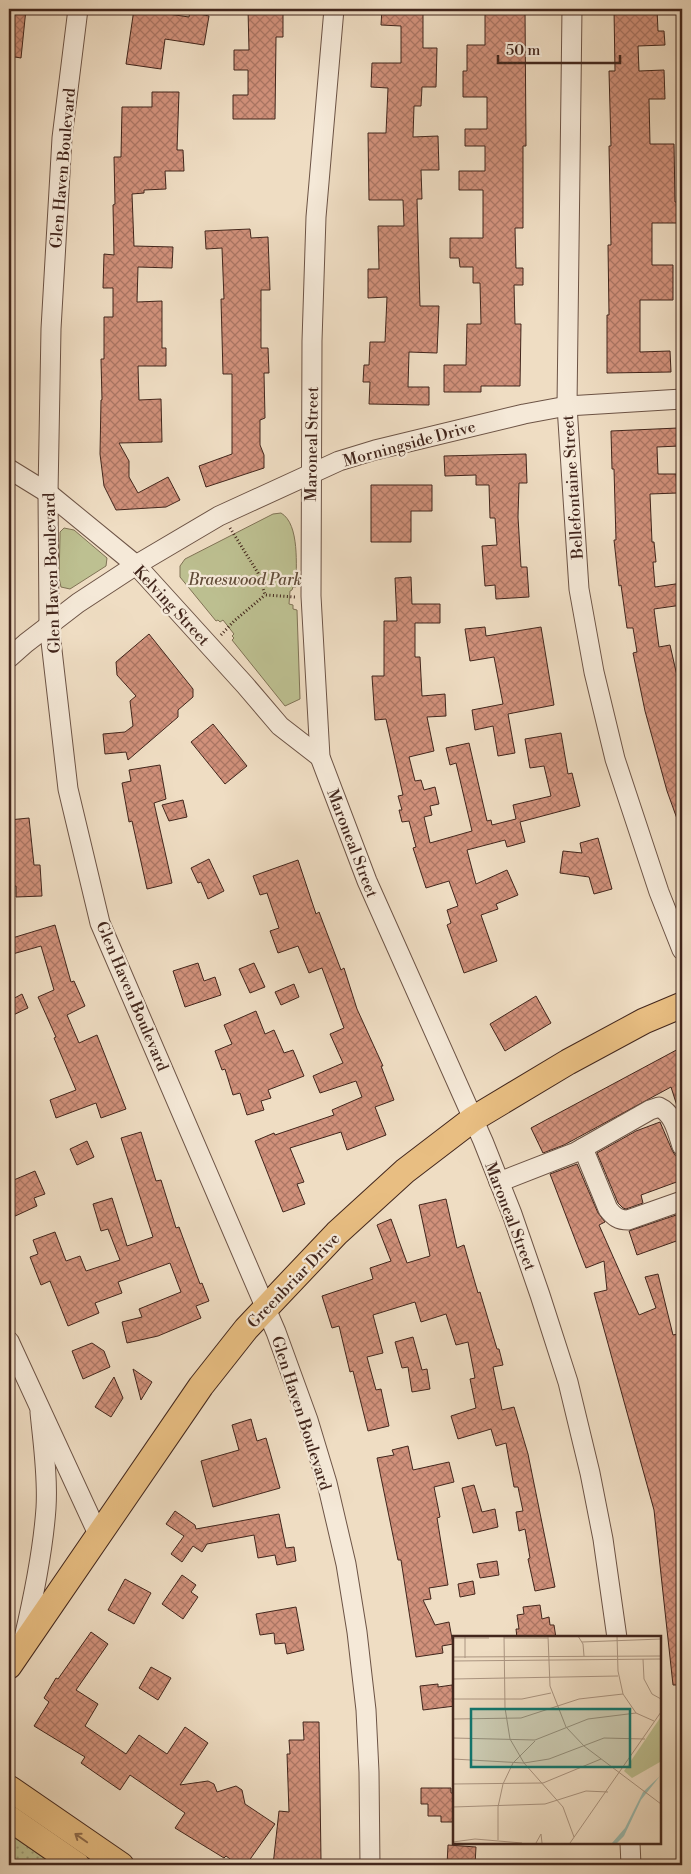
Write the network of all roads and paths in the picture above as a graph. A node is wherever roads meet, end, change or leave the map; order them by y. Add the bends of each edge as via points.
1 (78, 9) edge
2 (334, 9) edge
3 (572, 9) edge
4 (682, 399) edge
5 (567, 406) junction
6 (9, 469) edge
7 (311, 474) junction
8 (48, 493) junction
9 (219, 516) junction
10 (136, 565) junction
11 (266, 595) junction
12 (311, 596) junction
13 (49, 624) junction
14 (210, 646) junction
15 (9, 658) edge
16 (320, 758) junction
17 (682, 950) edge
18 (682, 1005) edge
19 (473, 1118) junction
20 (682, 1146) edge
21 (583, 1148) junction
22 (499, 1182) junction
23 (682, 1201) edge
24 (266, 1308) junction
25 (9, 1341) edge
26 (40, 1412) junction
27 (98, 1534) junction
28 (617, 1636) edge
29 (15, 1656) edge
30 (9, 1788) edge
31 (9, 1818) edge
32 (630, 1844) edge
33 (77, 1865) edge
34 (121, 1865) edge
35 (370, 1865) edge
36 (631, 1865) edge

1 - 8 street, Glen Haven Boulevard via 62,138 51,329
2 - 7 street, Maroneal Street via 316,217
3 - 5 street, Bellefontaine Street
4 - 5 street, Morningside Drive
5 - 7 street, Morningside Drive via 375,450
5 - 17 street, Bellefontaine Street via 579,589 594,672 615,759 659,892
6 - 8 street, Kelving Street
7 - 9 street, Morningside Drive
7 - 12 street, Maroneal Street
8 - 10 street, Kelving Street
8 - 13 street, Glen Haven Boulevard
9 - 10 street, Morningside Drive
9 - 11 path via 234,533 258,573
10 - 13 street, Morningside Drive
10 - 14 street, Kelving Street
11 - 12 path
11 - 14 path
12 - 16 street, Maroneal Street
13 - 15 street, Morningside Drive
13 - 24 street, Glen Haven Boulevard via 68,789 100,923
14 - 16 street, Kelving Street via 280,726
16 - 19 street, Maroneal Street via 367,881
18 - 19 main road, Greenbriar Drive via 644,1021 568,1062
19 - 22 street, Maroneal Street
19 - 24 main road, Greenbriar Drive via 405,1172 344,1227
20 - 21 street via 671,1116 659,1107
21 - 22 street
21 - 23 street via 608,1209 620,1220
22 - 28 street, Maroneal Street via 568,1382 603,1539
24 - 27 main road, Greenbriar Drive via 201,1386
24 - 35 street, Glen Haven Boulevard via 308,1420 346,1564 366,1710
25 - 26 street
26 - 27 street
26 - 29 street via 46,1473 41,1557
27 - 29 main road, Greenbriar Drive
34 -> 30 main road
31 - 33 main road
32 - 36 street

